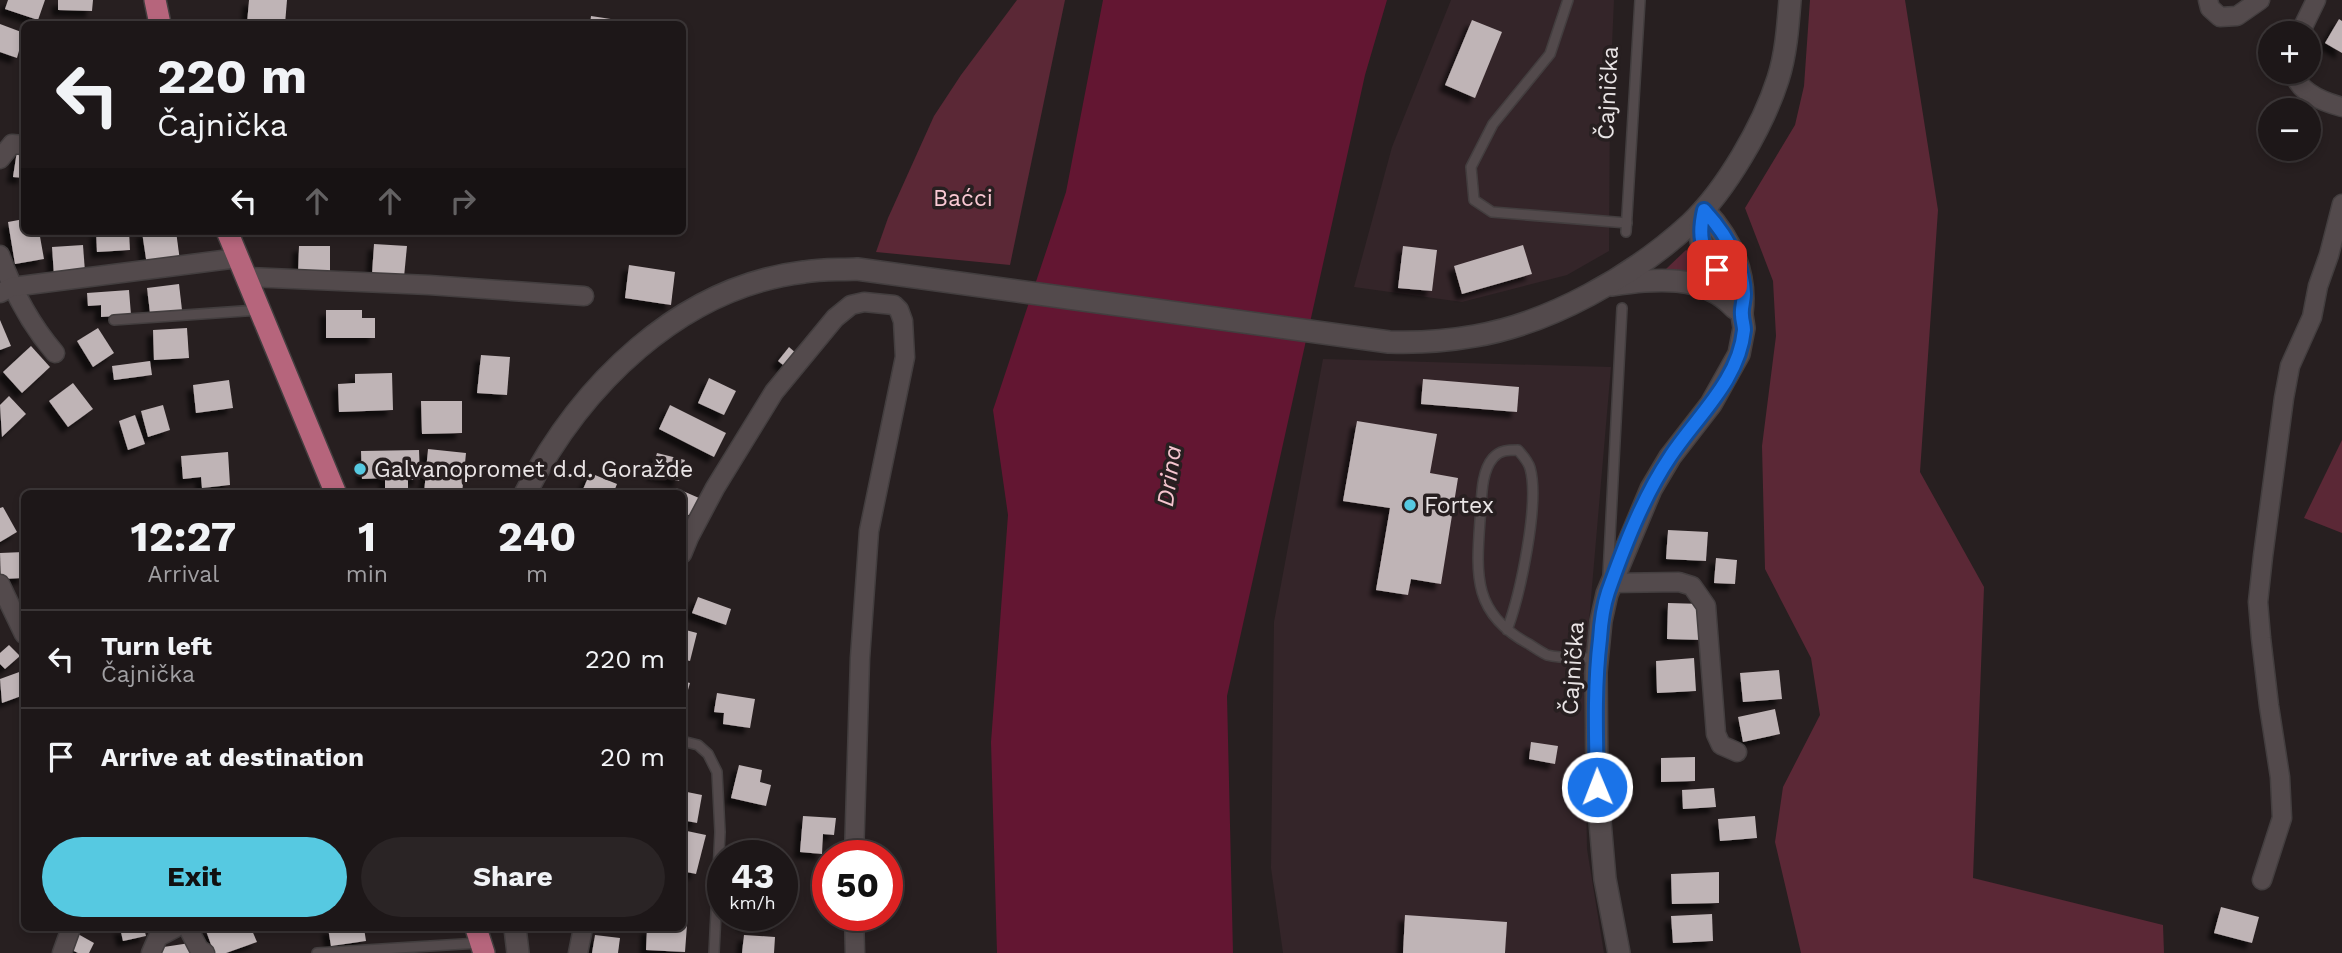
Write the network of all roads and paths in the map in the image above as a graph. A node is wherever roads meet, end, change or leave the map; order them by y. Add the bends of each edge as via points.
1 (155, 0) edge
2 (1568, 0) edge
3 (1640, 0) edge
4 (1790, 0) edge
5 (2208, 0) edge
6 (2260, 0) edge
7 (2316, 0) edge
8 (159, 21) edge
9 (2306, 21) edge
10 (2301, 84) edge
11 (2342, 107) edge
12 (21, 145) edge
13 (0, 159) edge
14 (2342, 204) edge
15 (1704, 210) junction
16 (229, 235) edge
17 (0, 256) edge
18 (242, 268) junction
19 (1604, 286) junction
20 (6, 290) edge
21 (584, 296) dead end
22 (1622, 307) dead end
23 (258, 310) junction
24 (1742, 315) junction
25 (114, 320) dead end
26 (55, 353) dead end
27 (334, 490) edge
28 (527, 490) edge
29 (686, 544) edge
30 (0, 584) edge
31 (1609, 589) junction
32 (21, 628) edge
33 (1507, 629) junction
34 (1597, 658) junction
35 (686, 742) edge
36 (1737, 752) dead end
37 (854, 840) edge
38 (2262, 880) dead end
39 (70, 931) edge
40 (169, 931) edge
41 (190, 931) edge
42 (515, 931) edge
43 (582, 931) edge
44 (854, 931) edge
45 (480, 941) edge
46 (62, 953) edge
47 (151, 953) edge
48 (205, 953) edge
49 (317, 953) edge
50 (518, 953) edge
51 (578, 953) edge
52 (714, 953) edge
53 (855, 953) edge
54 (1619, 953) edge

1 - 8 main road
2 - 3 lane, Čajnička via 1550,54 1493,124 1471,167 1475,200 1492,212 1627,227
4 - 15 main road via 1779,78 1764,116
5 - 6 street via 2220,17 2237,16
7 - 9 street
10 - 11 street via 2325,103
12 - 13 street via 12,144
14 - 38 street via 2312,317 2290,366 2263,556 2258,602 2281,818
15 - 19 main road
15 - 24 main road via 1701,241
16 - 18 main road
17 - 20 street
18 - 20 street
18 - 21 street
18 - 23 main road
19 - 24 main road via 1647,280 1694,284 1717,293
19 - 28 main road via 1515,326 1475,336 1415,342 1338,336 857,269 803,272 737,289 684,315 627,358 560,435
20 - 26 street
22 - 31 lane, Čajnička
23 - 25 lane
23 - 27 main road
24 - 31 main road, Čajnička via 1739,354 1711,404 1651,489
29 - 37 street via 774,392 835,318 851,305 864,302 894,305 903,321 905,357 869,531
30 - 32 street
31 - 34 main road, Čajnička
31 - 36 street via 1679,582 1692,586 1706,606 1716,734 1721,745
33 - 33 lane via 1493,617 1480,588 1477,559 1485,473 1503,450 1518,450 1530,469 1532,492 1514,611
33 - 34 lane via 1548,655
34 - 54 main road, Čajnička via 1597,787 1605,879
35 - 52 lane via 709,754 717,772 720,832
39 - 46 street
40 - 47 street via 158,937
41 - 48 street
42 - 50 main road
43 - 51 street
44 - 53 street
45 - 49 lane

